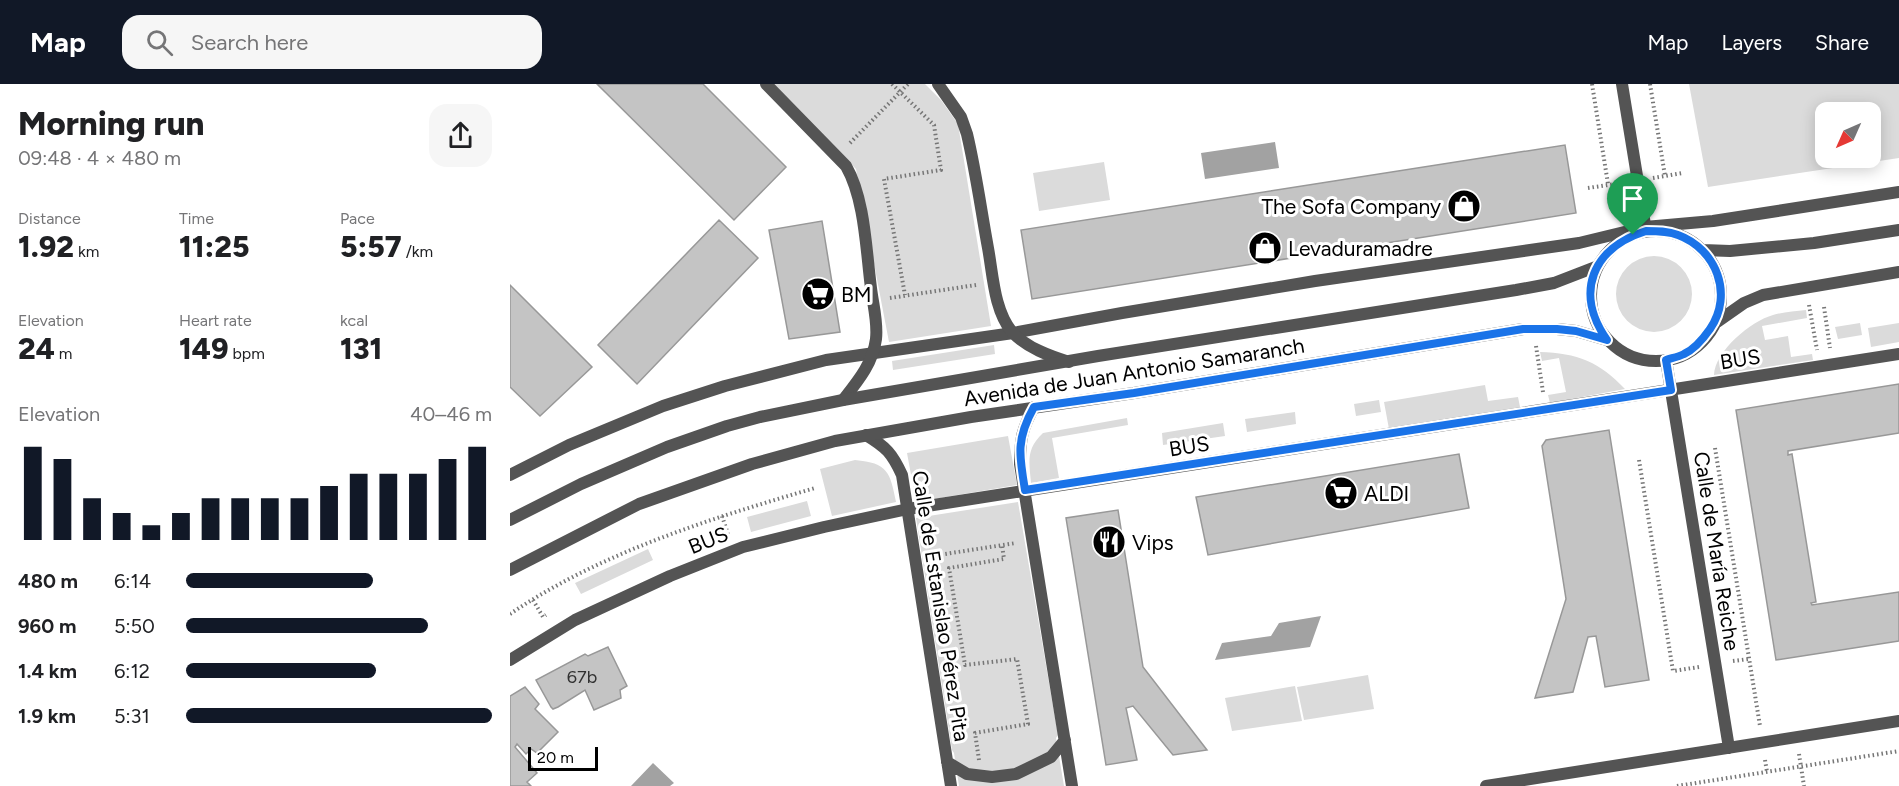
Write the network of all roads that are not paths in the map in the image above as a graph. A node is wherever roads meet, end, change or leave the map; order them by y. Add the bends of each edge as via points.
1 (766, 84) edge
2 (938, 84) edge
3 (1622, 84) edge
4 (1899, 192) edge
5 (1646, 229) junction
6 (1899, 230) edge
7 (1703, 250) junction
8 (1598, 266) junction
9 (1899, 272) edge
10 (1713, 324) junction
11 (1013, 333) junction
12 (1607, 340) junction
13 (873, 353) junction
14 (1899, 354) edge
15 (1666, 360) junction
16 (1069, 362) junction
17 (1671, 390) junction
18 (843, 399) junction
19 (1034, 407) junction
20 (866, 435) junction
21 (510, 475) edge
22 (1025, 490) junction
23 (908, 509) junction
24 (510, 520) edge
25 (510, 570) edge
26 (510, 660) edge
27 (1899, 721) edge
28 (1065, 740) junction
29 (1729, 748) junction
30 (947, 762) junction
31 (951, 786) edge
32 (1072, 786) edge
33 (1486, 786) edge

1 - 13 street via 850,174 861,213 877,327
2 - 11 street via 968,134 999,308
3 - 5 street
4 - 5 street
5 - 7 street via 1677,234
5 - 8 street via 1623,240
5 - 11 street
6 - 7 street via 1814,243
7 - 10 street via 1714,265 1722,292
8 - 12 street via 1590,303
8 - 16 street, Avenida de Juan Antonio Samaranch via 1554,283 1516,290
9 - 10 street via 1763,295
10 - 15 street via 1702,341 1685,354
11 - 13 street
11 - 16 street via 1039,350
12 - 15 street via 1634,357
12 - 19 street, Avenida de Juan Antonio Samaranch via 1576,331 1523,329
13 - 18 street
13 - 21 street via 790,369 663,406 569,445
14 - 17 street, BUS
15 - 17 street, Calle de María Reiche
16 - 18 street, Avenida de Juan Antonio Samaranch
17 - 22 street, BUS
17 - 29 street, Calle de María Reiche
18 - 24 street, Avenida de Juan Antonio Samaranch via 760,417 667,447
19 - 20 street, Avenida de Juan Antonio Samaranch
19 - 22 street via 1023,426 1020,445
20 - 23 street, Calle de Estanislao Pérez Pita via 885,446 895,458
20 - 25 street, Avenida de Juan Antonio Samaranch via 752,464 639,504
22 - 23 street, BUS
22 - 28 street
23 - 26 street, BUS via 743,547 575,620
23 - 30 street, Calle de Estanislao Pérez Pita
27 - 29 street
28 - 30 street, Calle de Estanislao Pérez Pita via 1051,757 1016,774 967,774
28 - 32 street
29 - 33 street
30 - 31 street, Calle de Estanislao Pérez Pita

